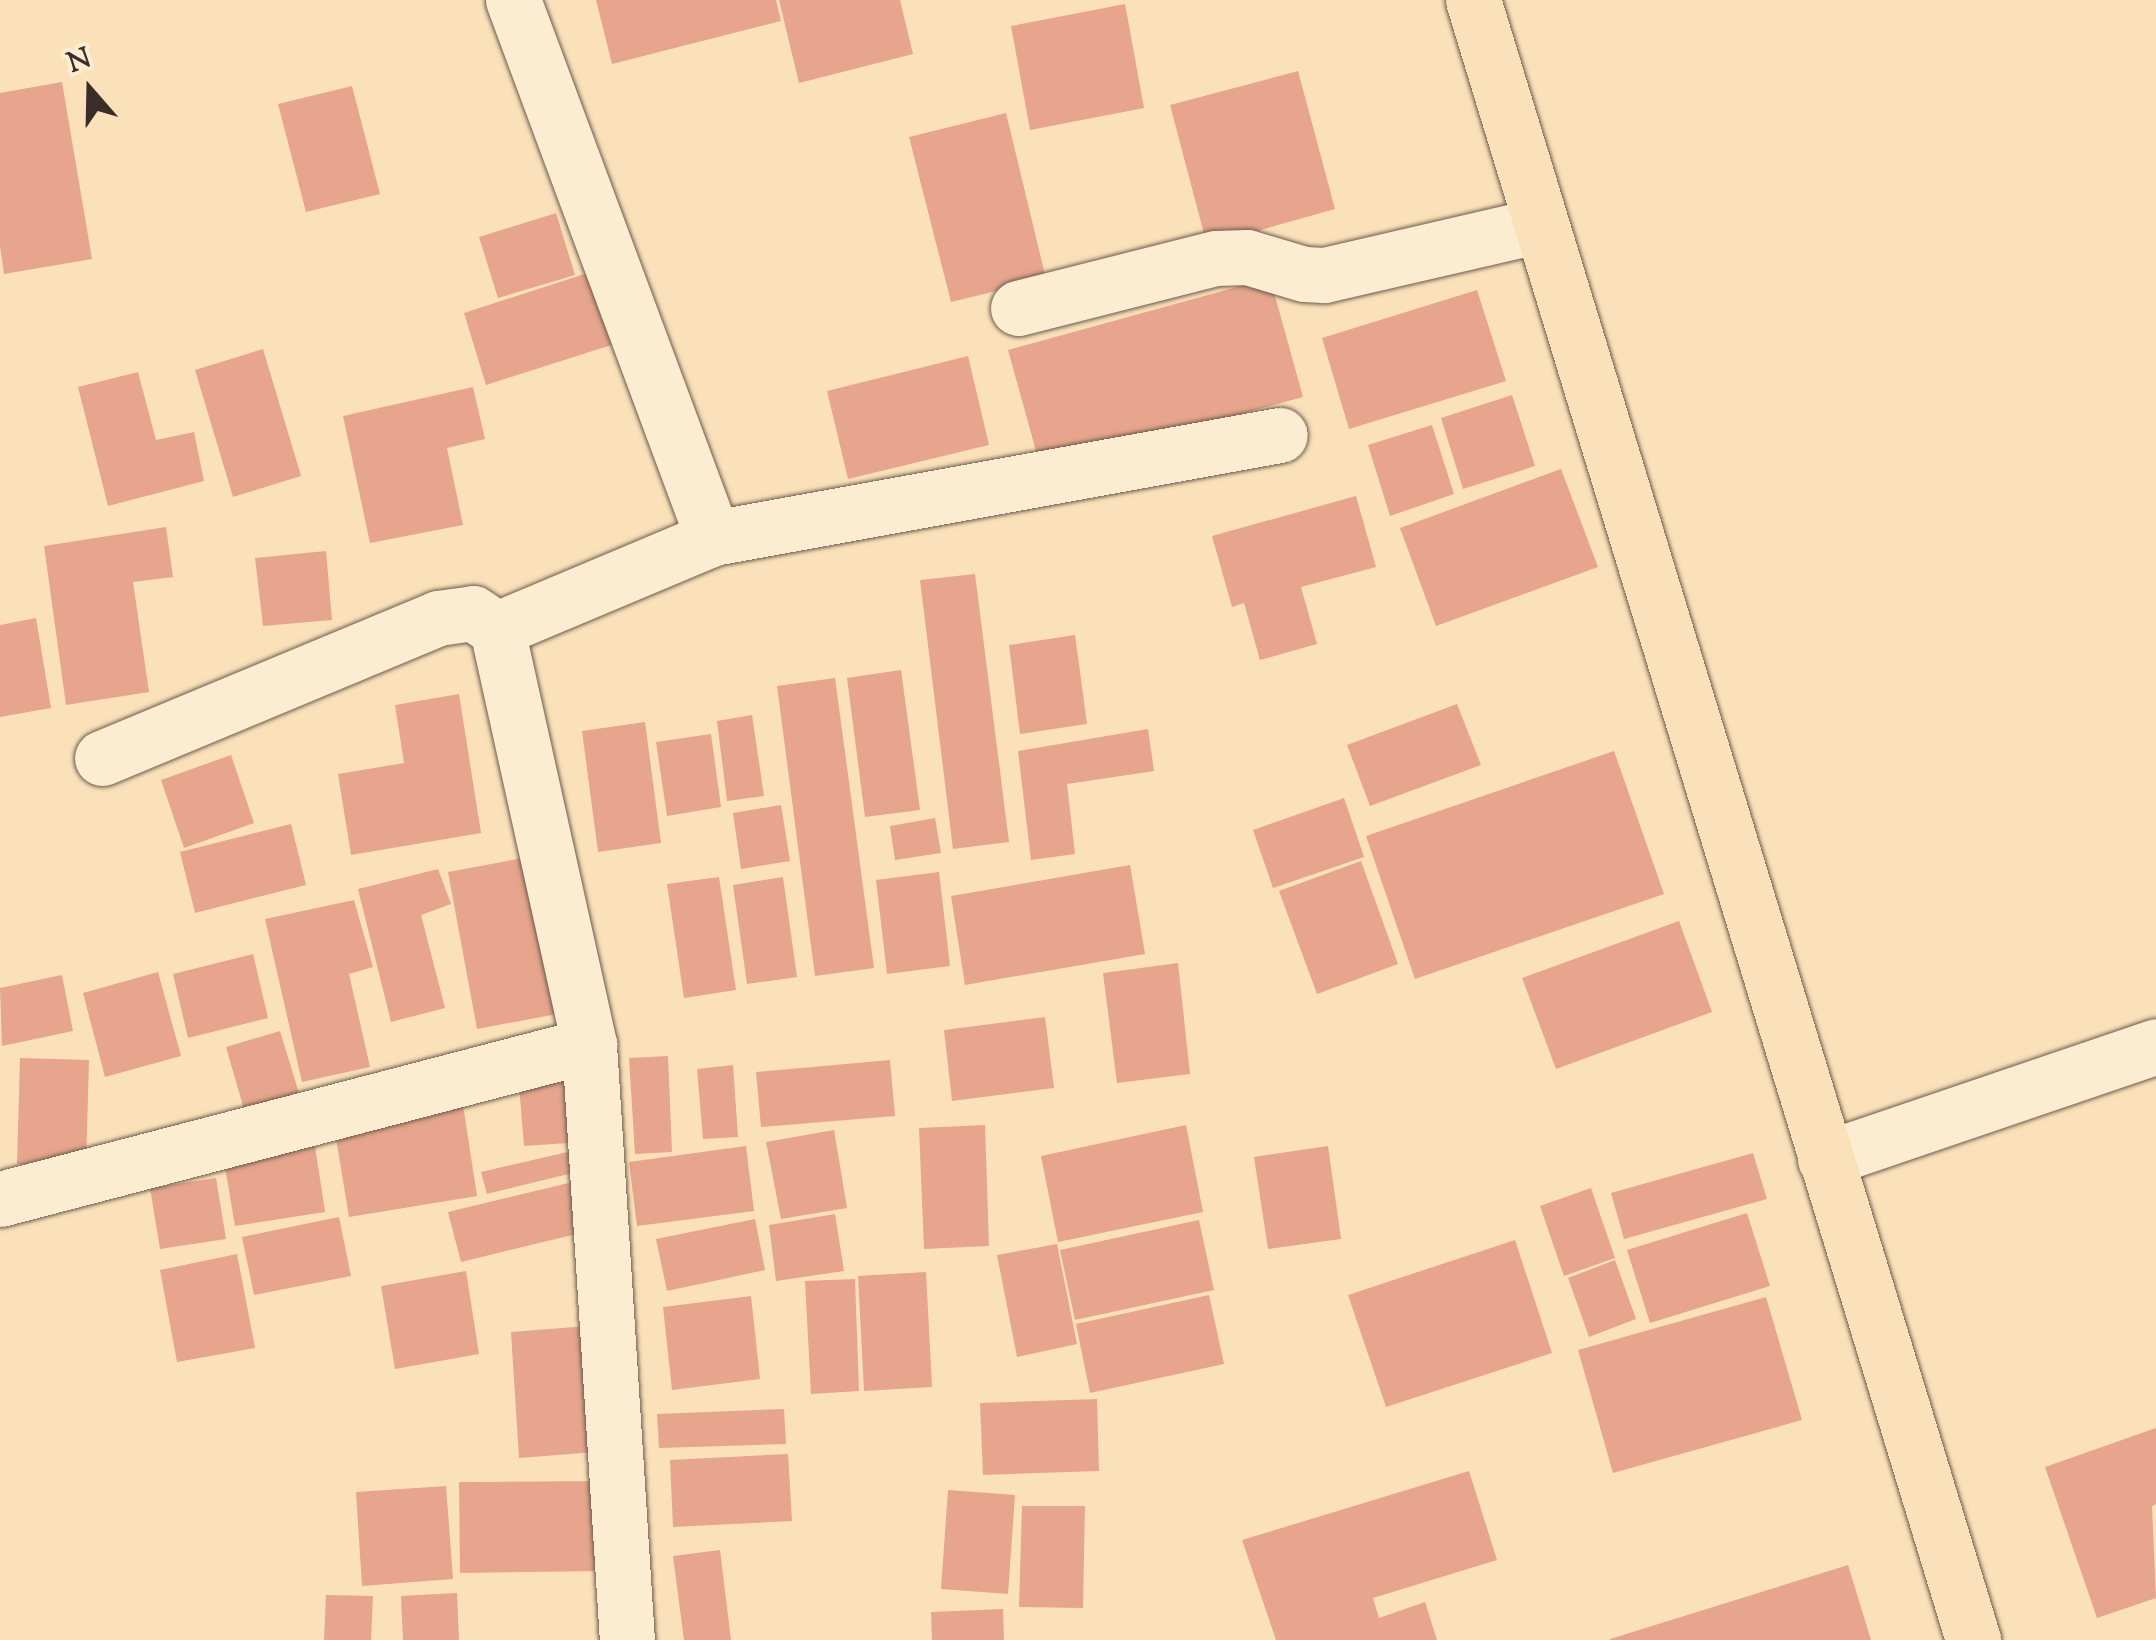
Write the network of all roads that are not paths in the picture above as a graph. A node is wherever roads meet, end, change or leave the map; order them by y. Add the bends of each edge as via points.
1 (513, 0) edge
2 (1473, 0) edge
3 (1540, 226) junction
4 (1018, 308) dead end
5 (1280, 435) dead end
6 (713, 538) junction
7 (498, 629) junction
8 (102, 758) dead end
9 (590, 1045) junction
10 (2156, 1046) edge
11 (1825, 1159) junction
12 (0, 1199) edge
13 (627, 1640) edge
14 (1973, 1640) edge

1 - 6 street
2 - 3 main road
3 - 4 street via 1324,275 1247,256 1216,258
3 - 11 main road
5 - 6 street
6 - 7 street
7 - 8 street via 473,613 438,618
7 - 9 street
9 - 12 street
9 - 13 street
10 - 11 street
11 - 14 main road

